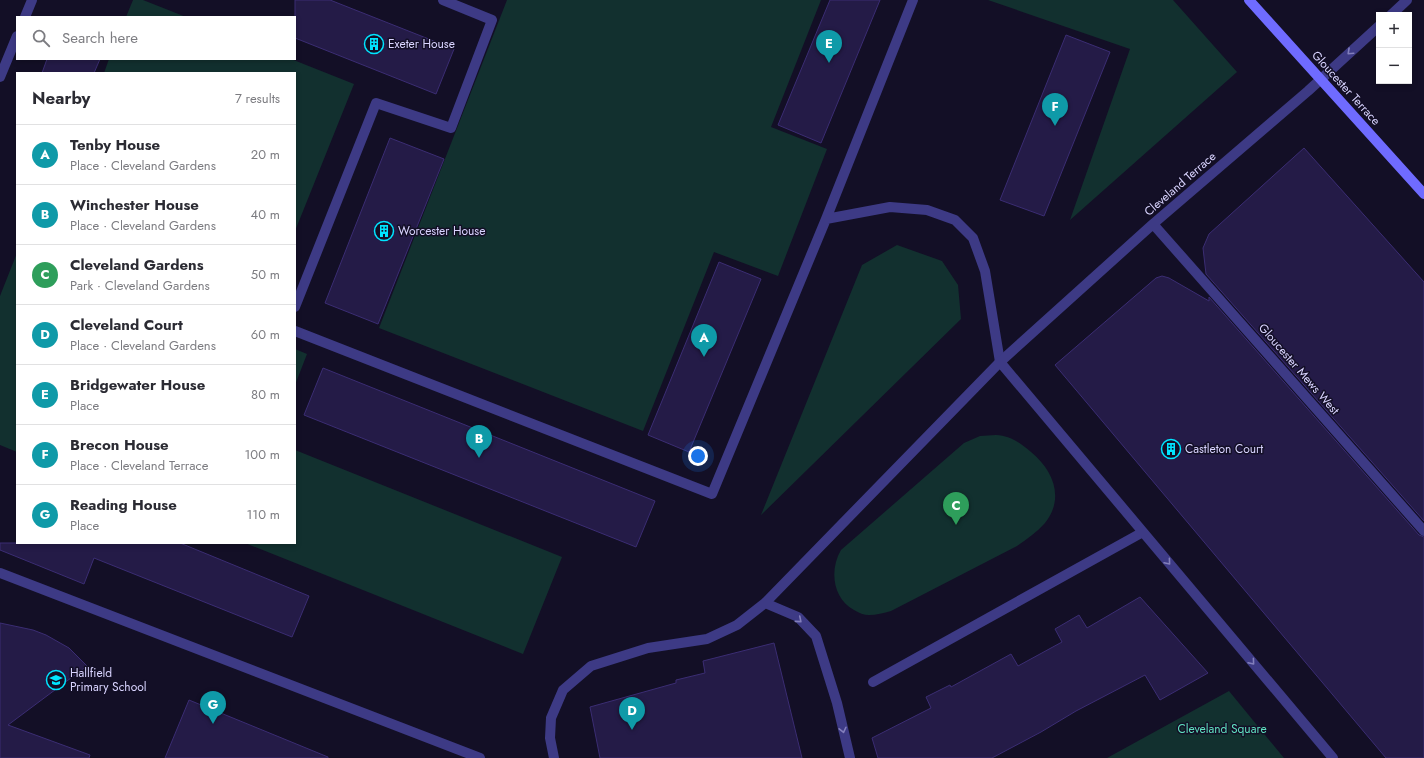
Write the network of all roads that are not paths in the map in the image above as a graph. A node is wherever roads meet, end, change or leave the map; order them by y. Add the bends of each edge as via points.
1 (32, 0) edge
2 (442, 0) edge
3 (913, 0) edge
4 (1250, 0) edge
5 (1407, 0) edge
6 (1394, 12) edge
7 (25, 16) edge
8 (1376, 29) edge
9 (16, 38) edge
10 (0, 78) edge
11 (1321, 79) junction
12 (1424, 194) edge
13 (826, 219) junction
14 (1153, 224) junction
15 (296, 304) edge
16 (296, 331) edge
17 (1000, 362) junction
18 (1424, 531) edge
19 (1144, 532) junction
20 (0, 573) edge
21 (765, 603) junction
22 (873, 682) dead end
23 (480, 758) edge
24 (554, 758) edge
25 (850, 758) edge
26 (1332, 758) edge

1 - 7 street
2 - 15 street via 492,20 452,128 376,103
3 - 13 street
4 - 11 street, Gloucester Terrace
5 - 6 street
8 -> 11 street, Cleveland Terrace
9 - 10 street
11 - 12 street, Gloucester Terrace
11 - 14 street, Cleveland Terrace
13 - 16 street via 712,494
13 - 17 street via 890,207 927,210 955,220 973,238 985,271
14 - 17 street, Cleveland Terrace
14 - 18 street, Gloucester Mews West
17 - 19 street
17 - 21 street, Cleveland Terrace
19 - 22 street
19 -> 26 street
20 - 23 street
21 - 24 street, Cleveland Terrace via 737,625 707,639 648,648 592,666 563,690 551,718 550,738
21 -> 25 street via 798,617 816,636 837,703

